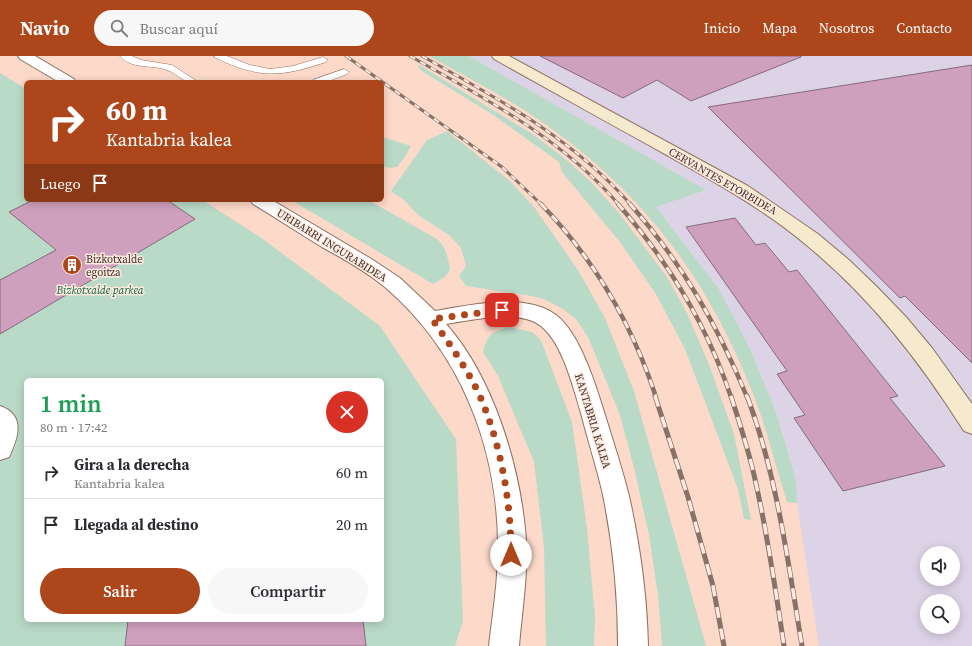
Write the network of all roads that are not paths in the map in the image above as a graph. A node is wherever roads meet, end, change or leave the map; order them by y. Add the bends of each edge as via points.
1 (25, 56) edge
2 (125, 56) edge
3 (219, 56) edge
4 (499, 56) edge
5 (323, 60) dead end
6 (344, 72) dead end
7 (66, 80) edge
8 (190, 80) edge
9 (322, 80) edge
10 (262, 202) edge
11 (432, 319) junction
12 (0, 416) edge
13 (972, 424) edge
14 (0, 449) edge
15 (504, 646) edge
16 (633, 646) edge

1 - 7 street
2 - 8 lane via 139,63 169,67
3 - 5 lane via 242,67 280,72
4 - 13 street, CERVANTES ETORBIDEA via 742,190 775,210 805,233 872,292 904,328 952,391
6 - 9 lane
10 - 11 street, URIBARRI INGURABIDEA via 375,270
11 - 15 street, URIBARRI INGURABIDEA via 456,352 478,394 493,431 503,473 511,526 511,584
11 - 16 street, KANTABRIA KALEA via 487,311 518,310 547,320 564,339 595,420 617,501 627,568
12 - 14 street via 7,426 6,437

